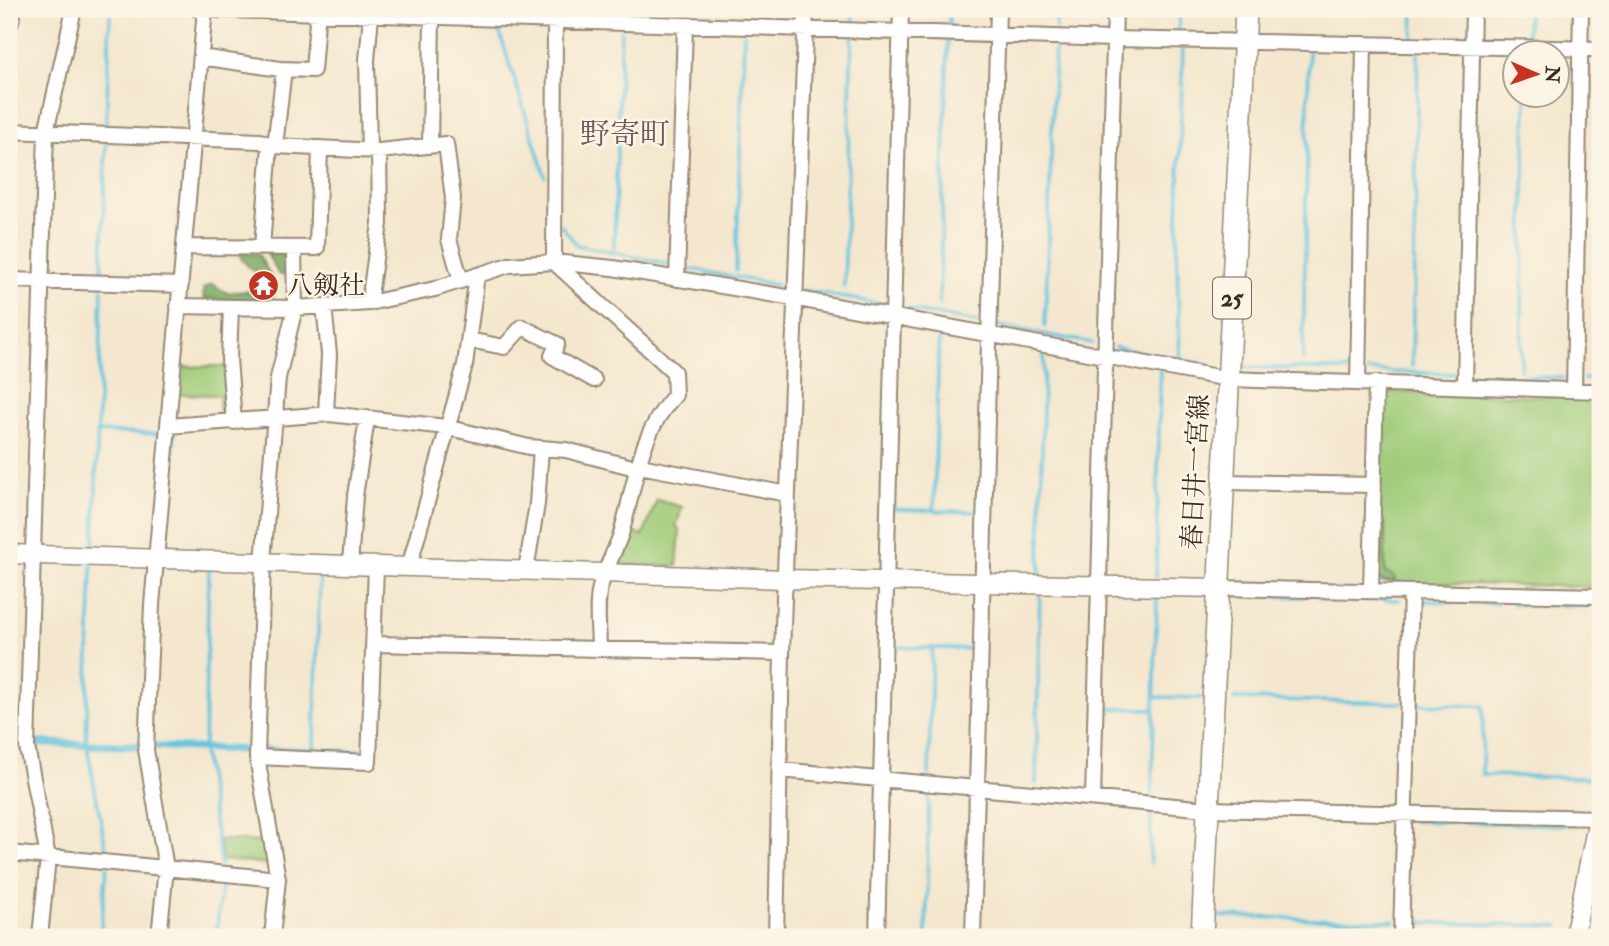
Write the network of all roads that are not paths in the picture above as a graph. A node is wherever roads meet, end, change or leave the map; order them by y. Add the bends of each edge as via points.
1 (12, 9) edge
2 (74, 9) edge
3 (197, 9) edge
4 (205, 9) edge
5 (806, 9) edge
6 (901, 9) edge
7 (998, 9) edge
8 (1115, 9) edge
9 (1246, 9) edge
10 (1473, 9) edge
11 (1581, 9) edge
12 (318, 11) edge
13 (371, 15) junction
14 (432, 17) junction
15 (555, 21) junction
16 (9, 23) edge
17 (685, 25) junction
18 (805, 29) junction
19 (900, 32) junction
20 (997, 36) junction
21 (1114, 39) junction
22 (1245, 42) junction
23 (1364, 44) junction
24 (1472, 47) junction
25 (1580, 49) junction
26 (1600, 49) edge
27 (201, 57) junction
28 (284, 69) junction
29 (9, 131) edge
30 (46, 132) junction
31 (194, 138) junction
32 (430, 145) junction
33 (273, 146) junction
34 (320, 148) junction
35 (374, 150) junction
36 (184, 247) junction
37 (261, 247) junction
38 (294, 248) junction
39 (554, 262) junction
40 (477, 275) junction
41 (677, 279) junction
42 (9, 280) edge
43 (41, 281) junction
44 (461, 281) junction
45 (181, 285) junction
46 (793, 298) junction
47 (369, 303) junction
48 (178, 306) junction
49 (324, 306) junction
50 (231, 307) junction
51 (295, 308) junction
52 (891, 316) junction
53 (988, 334) junction
54 (470, 340) junction
55 (1104, 356) junction
56 (1228, 379) junction
57 (594, 380) dead end
58 (1358, 383) junction
59 (1376, 383) junction
60 (1465, 386) junction
61 (1574, 390) junction
62 (1600, 391) edge
63 (326, 414) junction
64 (367, 419) junction
65 (274, 420) junction
66 (234, 422) junction
67 (168, 426) junction
68 (446, 427) junction
69 (541, 448) junction
70 (637, 466) junction
71 (1224, 482) junction
72 (1374, 485) junction
73 (787, 494) junction
74 (9, 554) edge
75 (33, 555) junction
76 (156, 559) junction
77 (263, 562) junction
78 (350, 565) junction
79 (376, 566) junction
80 (409, 567) junction
81 (526, 570) junction
82 (608, 573) junction
83 (785, 579) junction
84 (885, 581) junction
85 (982, 583) junction
86 (1097, 585) junction
87 (1218, 587) junction
88 (1371, 591) junction
89 (1411, 592) junction
90 (1600, 596) edge
91 (373, 644) junction
92 (599, 649) junction
93 (782, 653) junction
94 (257, 757) junction
95 (780, 769) junction
96 (880, 779) junction
97 (977, 788) junction
98 (1093, 798) junction
99 (1208, 809) junction
100 (1404, 814) junction
101 (1599, 815) edge
102 (9, 853) edge
103 (48, 857) junction
104 (166, 868) junction
105 (278, 879) junction
106 (40, 937) edge
107 (159, 937) edge
108 (272, 937) edge
109 (776, 937) edge
110 (877, 937) edge
111 (973, 937) edge
112 (1202, 937) edge
113 (1401, 937) edge
114 (1574, 937) edge

1 - 16 street
2 - 30 street
3 - 4 street
4 - 12 street
4 - 27 street
5 - 18 street
6 - 19 street
7 - 20 street
8 - 21 street
9 - 22 main road, 春日井一宮線 / 25
10 - 24 street
11 - 25 street
12 - 13 street
12 - 28 street via 313,70
13 - 14 street
13 - 35 street via 366,92
14 - 15 street
14 - 32 street
15 - 17 street
15 - 39 street
17 - 18 street
17 - 41 street
18 - 19 street
18 - 46 street
19 - 20 street
19 - 52 street
20 - 21 street
20 - 53 street
21 - 22 street
21 - 55 street
22 - 23 street
22 - 56 main road, 春日井一宮線 / 25
23 - 24 street
23 - 58 street
24 - 25 street
24 - 60 street
25 - 26 street
25 - 61 street
27 - 28 street
27 - 31 street
28 - 33 street
29 - 30 street
30 - 31 street
30 - 43 street
31 - 33 street via 260,141
31 - 36 street
32 - 35 street
32 - 44 street via 446,144 453,198 449,239
33 - 34 street
33 - 37 street
34 - 35 street
34 - 38 street via 317,248
35 - 47 street via 379,231
36 - 37 street
36 - 45 street
37 - 38 street
38 - 51 street
39 - 40 street via 509,265
39 - 41 street
39 - 70 street via 674,372 675,395 650,427
40 - 44 street
40 - 54 street
41 - 46 street
42 - 43 street
43 - 45 street
43 - 75 street
44 - 47 street
45 - 48 street
46 - 52 street
46 - 73 street
47 - 49 street
48 - 50 street
48 - 67 street
49 - 51 street
49 - 63 street via 329,354
50 - 51 street
50 - 66 street
51 - 65 street via 278,378
52 - 53 street
52 - 84 street
53 - 55 street
53 - 85 street
54 - 57 street via 503,347 522,327 557,344 552,356
54 - 68 street
55 - 56 street
55 - 86 street
56 - 58 street
56 - 71 main road, 春日井一宮線 / 25
58 - 59 street
59 - 60 street
59 - 72 street
60 - 61 street
61 - 62 street
63 - 64 street
63 - 65 street
64 - 68 street
64 - 78 street
65 - 66 street
65 - 77 street
66 - 67 street
67 - 76 street
68 - 69 street
68 - 80 street
69 - 70 street
69 - 81 street
70 - 73 street
70 - 82 street
71 - 72 street
71 - 87 main road, 春日井一宮線 / 25
72 - 88 street
73 - 83 street
74 - 75 street
75 - 76 street
75 - 103 street via 27,747
76 - 77 street
76 - 104 street via 146,750
77 - 78 street
77 - 94 street
78 - 79 street
79 - 80 street
79 - 91 street
80 - 81 street
81 - 82 street
82 - 83 street
82 - 92 street via 601,584
83 - 84 street
83 - 93 street
84 - 85 street
84 - 96 street
85 - 86 street
85 - 97 street
86 - 87 street
86 - 98 street
87 - 88 street
87 - 99 main road, 春日井一宮線 / 25
88 - 89 street
89 - 90 street
89 - 100 street
91 - 92 street
91 - 94 street via 369,762
92 - 93 street
93 - 95 street
94 - 105 street
95 - 96 street
95 - 109 street
96 - 97 street
96 - 110 street
97 - 98 street
97 - 111 street
98 - 99 street
99 - 100 street
99 - 112 main road, 春日井一宮線 / 25
100 - 101 street
100 - 113 street
101 - 114 street
102 - 103 street
103 - 104 street
103 - 106 street
104 - 105 street
104 - 107 street
105 - 108 street

